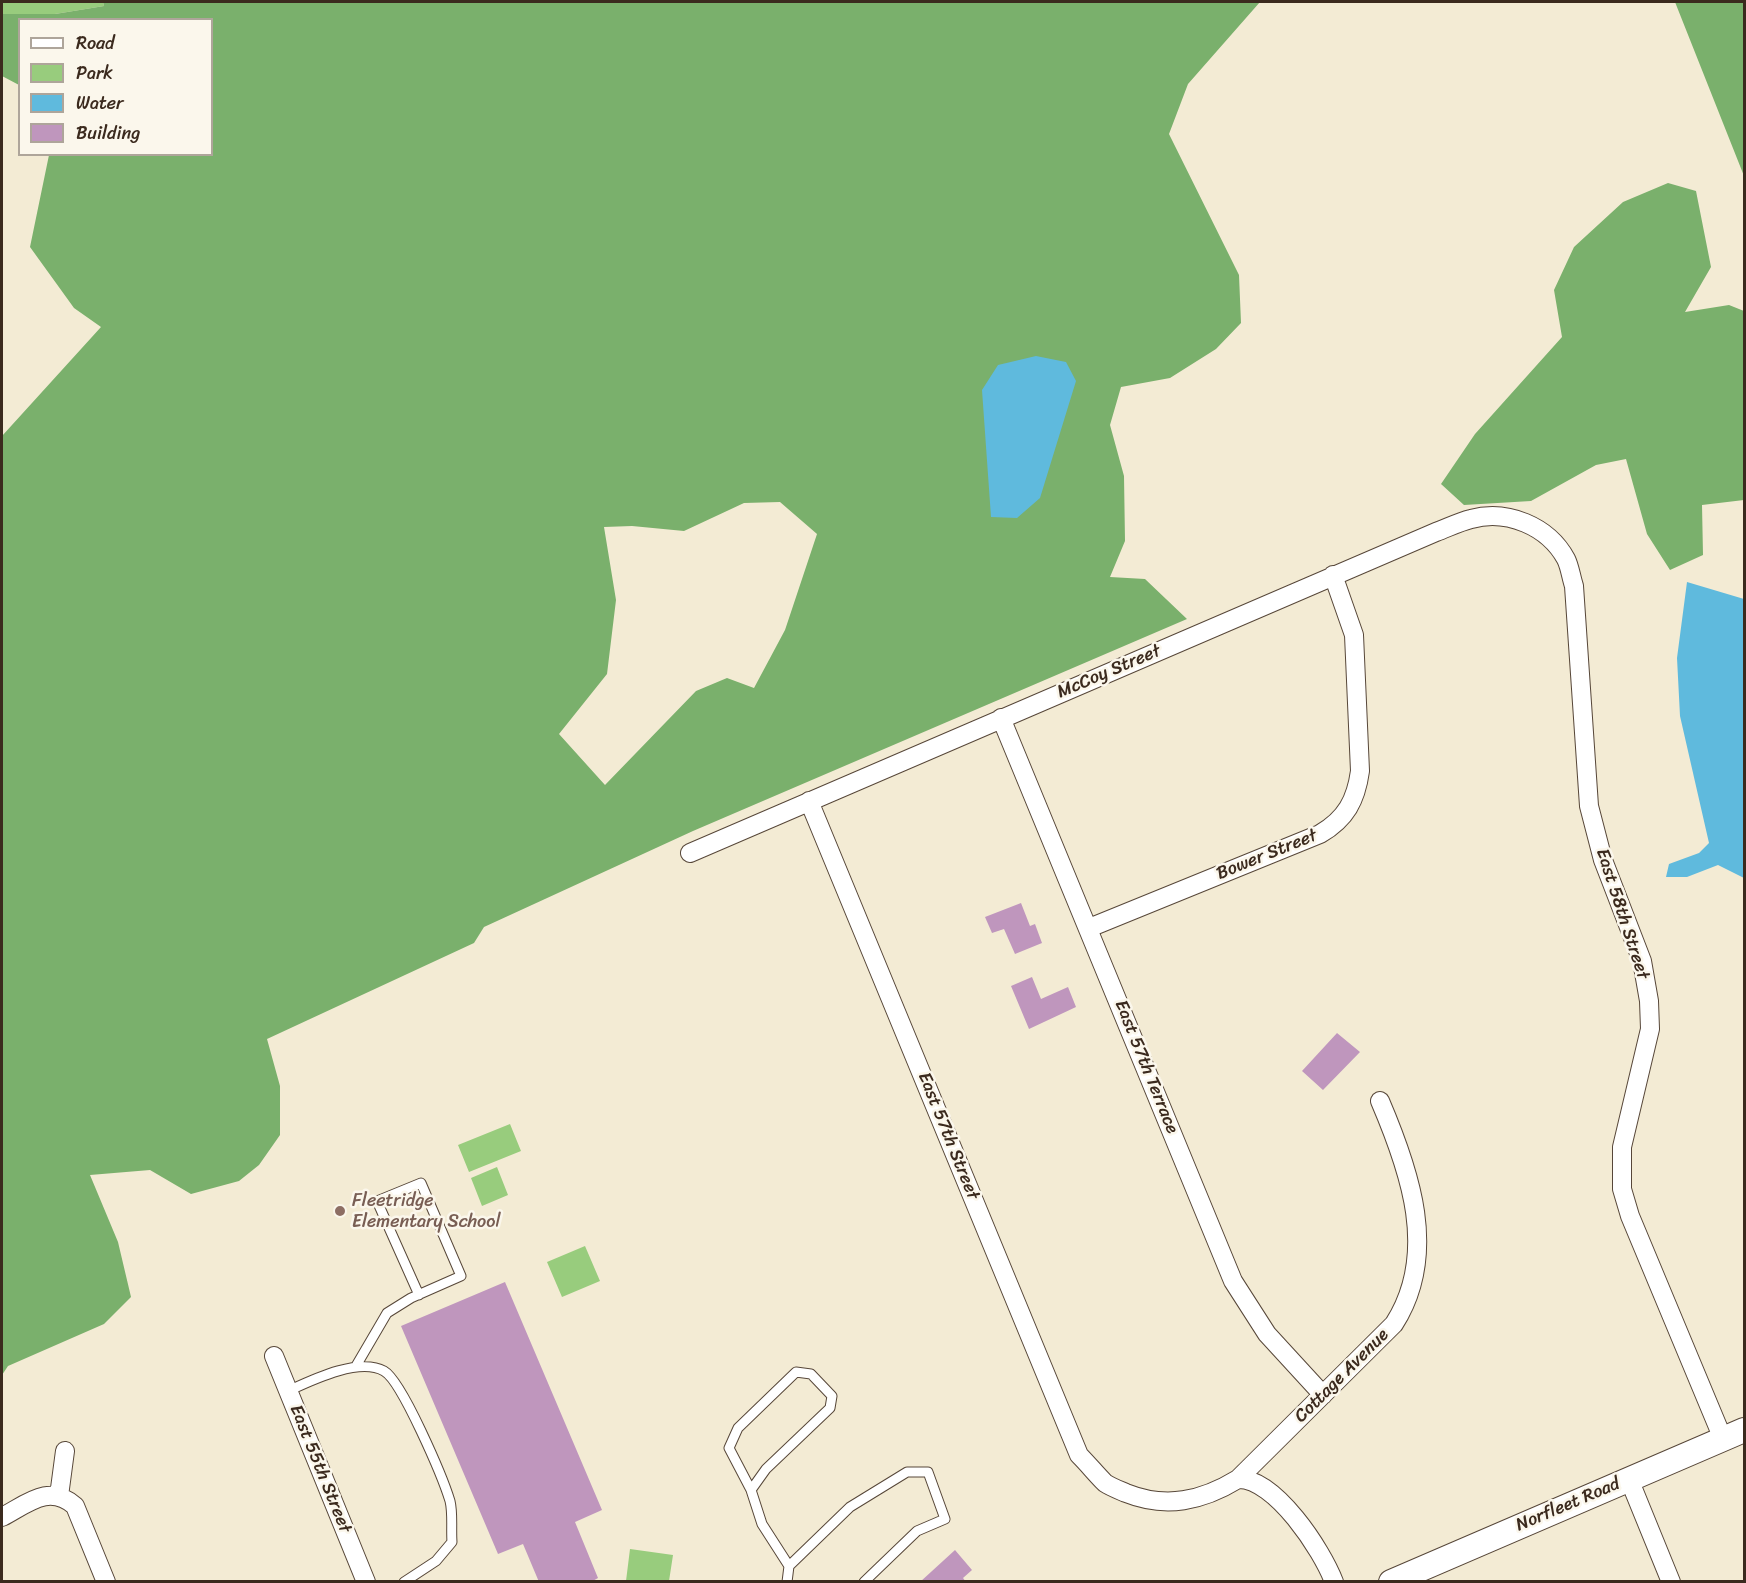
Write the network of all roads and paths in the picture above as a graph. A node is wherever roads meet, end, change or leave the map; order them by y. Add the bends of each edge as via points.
1 (1533, 526) joint
2 (1334, 575) junction
3 (1001, 718) junction
4 (809, 801) junction
5 (690, 853) dead end
6 (1089, 928) junction
7 (1380, 1101) dead end
8 (419, 1294) junction
9 (274, 1356) dead end
10 (356, 1366) junction
11 (288, 1391) junction
12 (1323, 1395) junction
13 (1734, 1434) edge
14 (64, 1451) dead end
15 (1091, 1468) joint
16 (1238, 1479) junction
17 (1629, 1479) junction
18 (751, 1491) junction
19 (59, 1496) junction
20 (2, 1517) edge
21 (789, 1566) junction
22 (106, 1581) edge
23 (366, 1581) edge
24 (404, 1581) edge
25 (787, 1581) edge
26 (864, 1581) edge
27 (1334, 1581) edge
28 (1391, 1581) edge
29 (1671, 1581) edge

1 - 2 street, McCoy Street via 1518,519 1471,519
1 - 13 street, East 58th Street via 1556,544 1567,561 1574,586 1589,806 1603,860 1642,960 1649,1001 1650,1029 1622,1147 1622,1189 1630,1216
2 - 3 street, McCoy Street
2 - 6 street, Bower Street via 1354,635 1360,771 1357,793 1347,812 1320,834
3 - 4 street, McCoy Street
3 - 6 street, East 57th Terrace
4 - 5 street, McCoy Street
4 - 15 street, East 57th Street via 1079,1455
6 - 12 street, East 57th Terrace via 1233,1281 1267,1334
7 - 12 street, Cottage Avenue via 1399,1146 1411,1191 1418,1244 1416,1276 1407,1305 1394,1324
8 - 8 lane via 461,1276 422,1183 377,1201
8 - 10 lane via 387,1313
9 - 11 street, East 55th Street
10 - 11 lane via 328,1373
10 - 24 lane via 384,1370 402,1389 450,1502 452,1542 436,1561
11 - 23 street, East 55th Street
12 - 16 street, Cottage Avenue
13 - 17 street, Norfleet Road
14 - 19 street
15 - 16 street, Cottage Avenue via 1107,1484 1144,1500 1173,1503 1217,1492
16 - 27 street via 1249,1479 1261,1487 1299,1520 1327,1562
17 - 28 street, Norfleet Road
17 - 29 street
18 - 18 lane via 766,1469 830,1408 832,1396 811,1374 796,1372 738,1428 729,1448
18 - 21 lane via 762,1524
19 - 20 street via 45,1494
19 - 22 street via 75,1506
21 - 25 lane
21 - 26 lane via 850,1507 907,1472 928,1472 945,1519 917,1531

